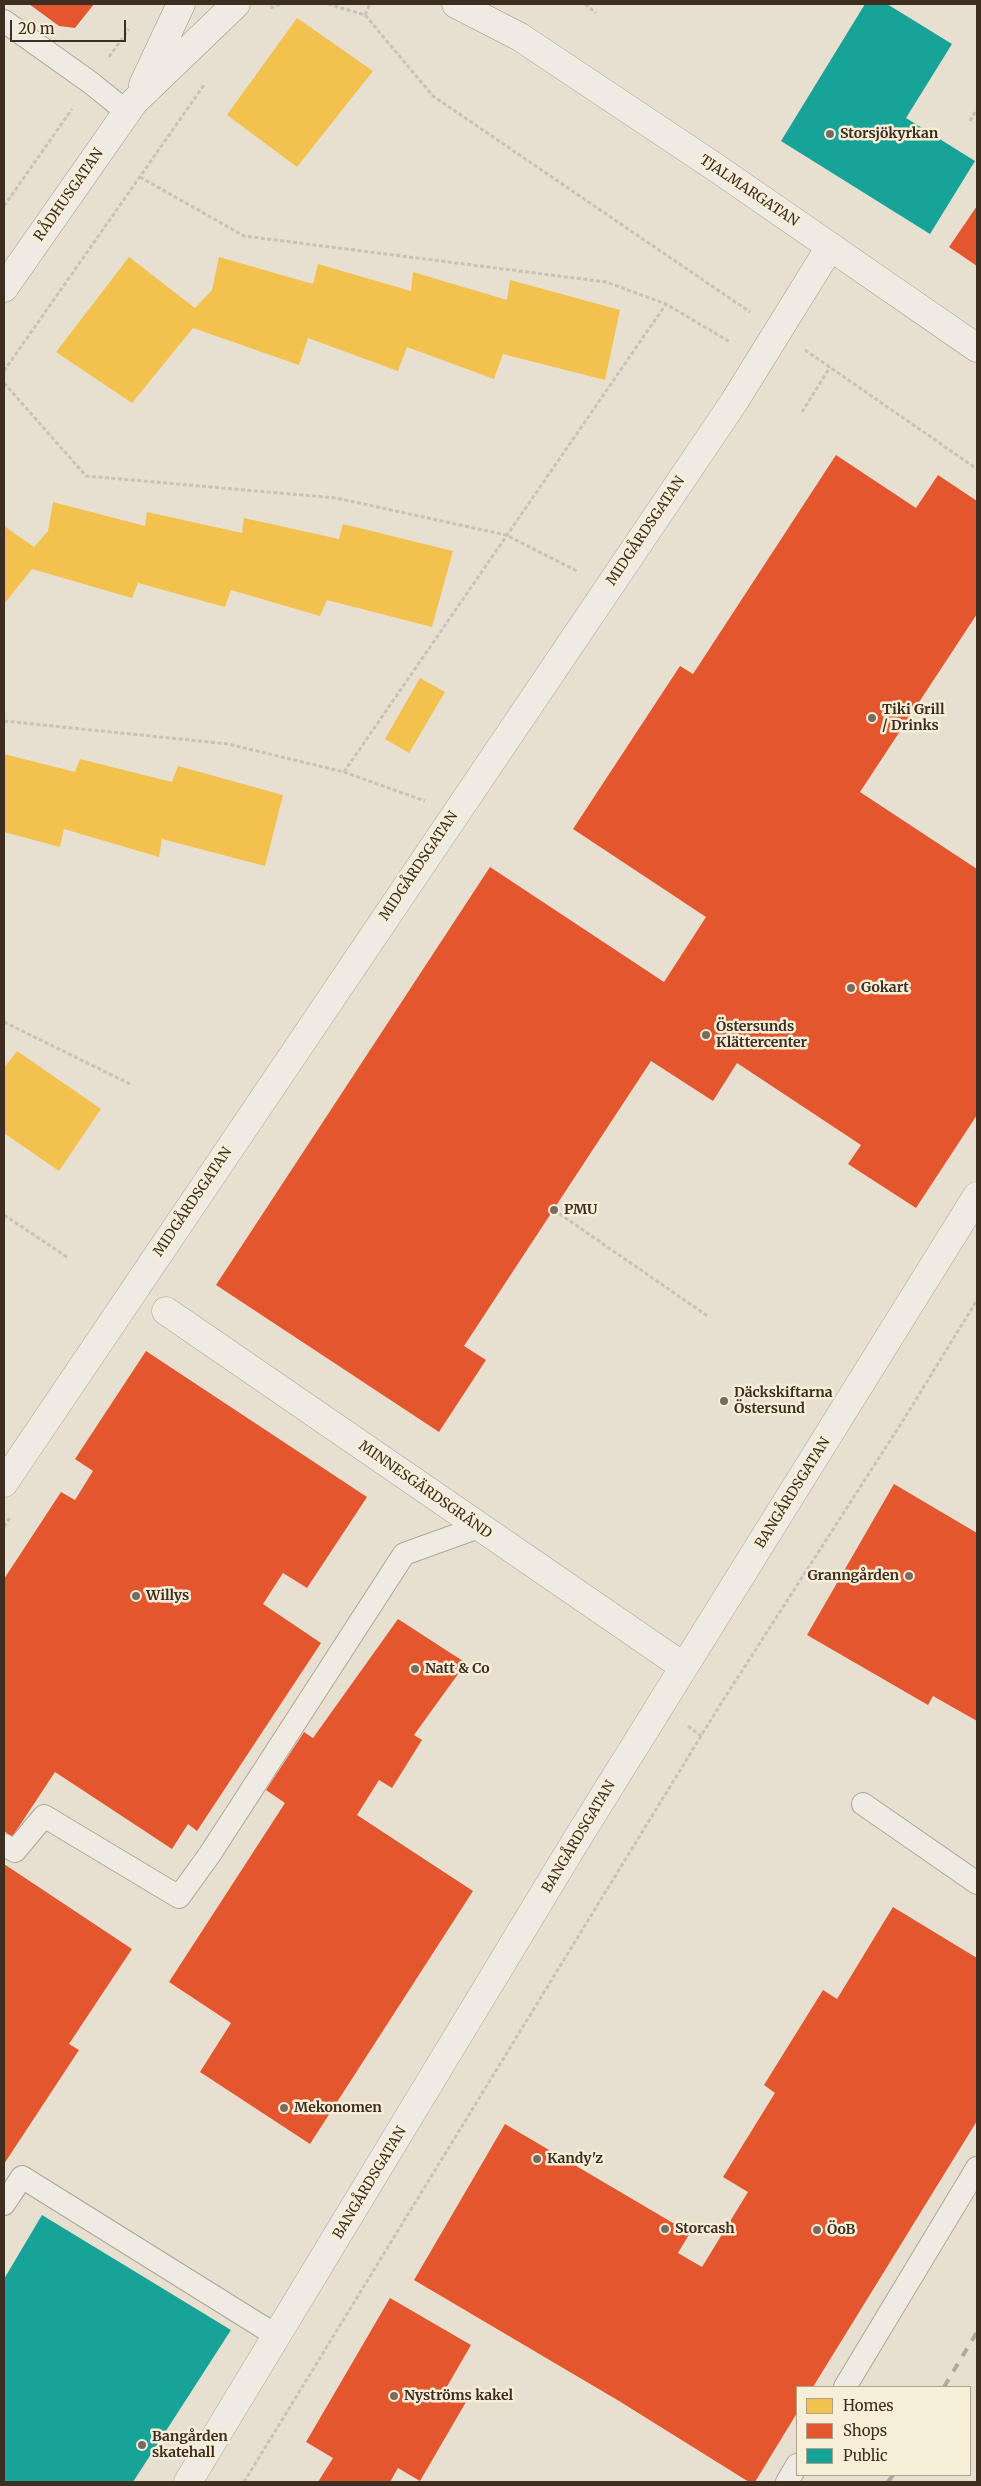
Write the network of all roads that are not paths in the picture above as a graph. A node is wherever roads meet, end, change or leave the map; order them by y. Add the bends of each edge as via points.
1 (181, 4) edge
2 (236, 4) edge
3 (456, 4) edge
4 (490, 4) edge
5 (4, 21) edge
6 (520, 37) junction
7 (131, 107) junction
8 (830, 246) junction
9 (4, 288) edge
10 (977, 348) edge
11 (977, 1196) edge
12 (166, 1311) dead end
13 (4, 1483) edge
14 (479, 1527) junction
15 (684, 1667) junction
16 (863, 1804) dead end
17 (4, 1844) edge
18 (977, 1883) edge
19 (977, 2168) edge
20 (4, 2204) edge
21 (278, 2336) junction
22 (845, 2386) edge
23 (796, 2467) edge
24 (188, 2482) edge
25 (787, 2482) edge

1 - 7 street, RÅDHUSGATAN
2 - 7 street, RÅDHUSGATAN
3 - 6 street, TJALMARGATAN
4 - 6 street, TJALMARGATAN
5 - 7 lane via 91,83
6 - 8 street, TJALMARGATAN
7 - 9 street, RÅDHUSGATAN
8 - 10 street, TJALMARGATAN
8 - 13 street, MIDGÅRDSGATAN via 761,361
11 - 15 street, BANGÅRDSGATAN
12 - 14 street, MINNESGÄRDSGRÄND
14 - 15 street, MINNESGÄRDSGRÄND
14 - 17 lane via 404,1554 179,1897 44,1816 16,1851
15 - 21 street, BANGÅRDSGATAN
16 - 18 lane
19 - 22 lane
20 - 21 lane via 22,2177
21 - 24 street, BANGÅRDSGATAN
23 - 25 lane

